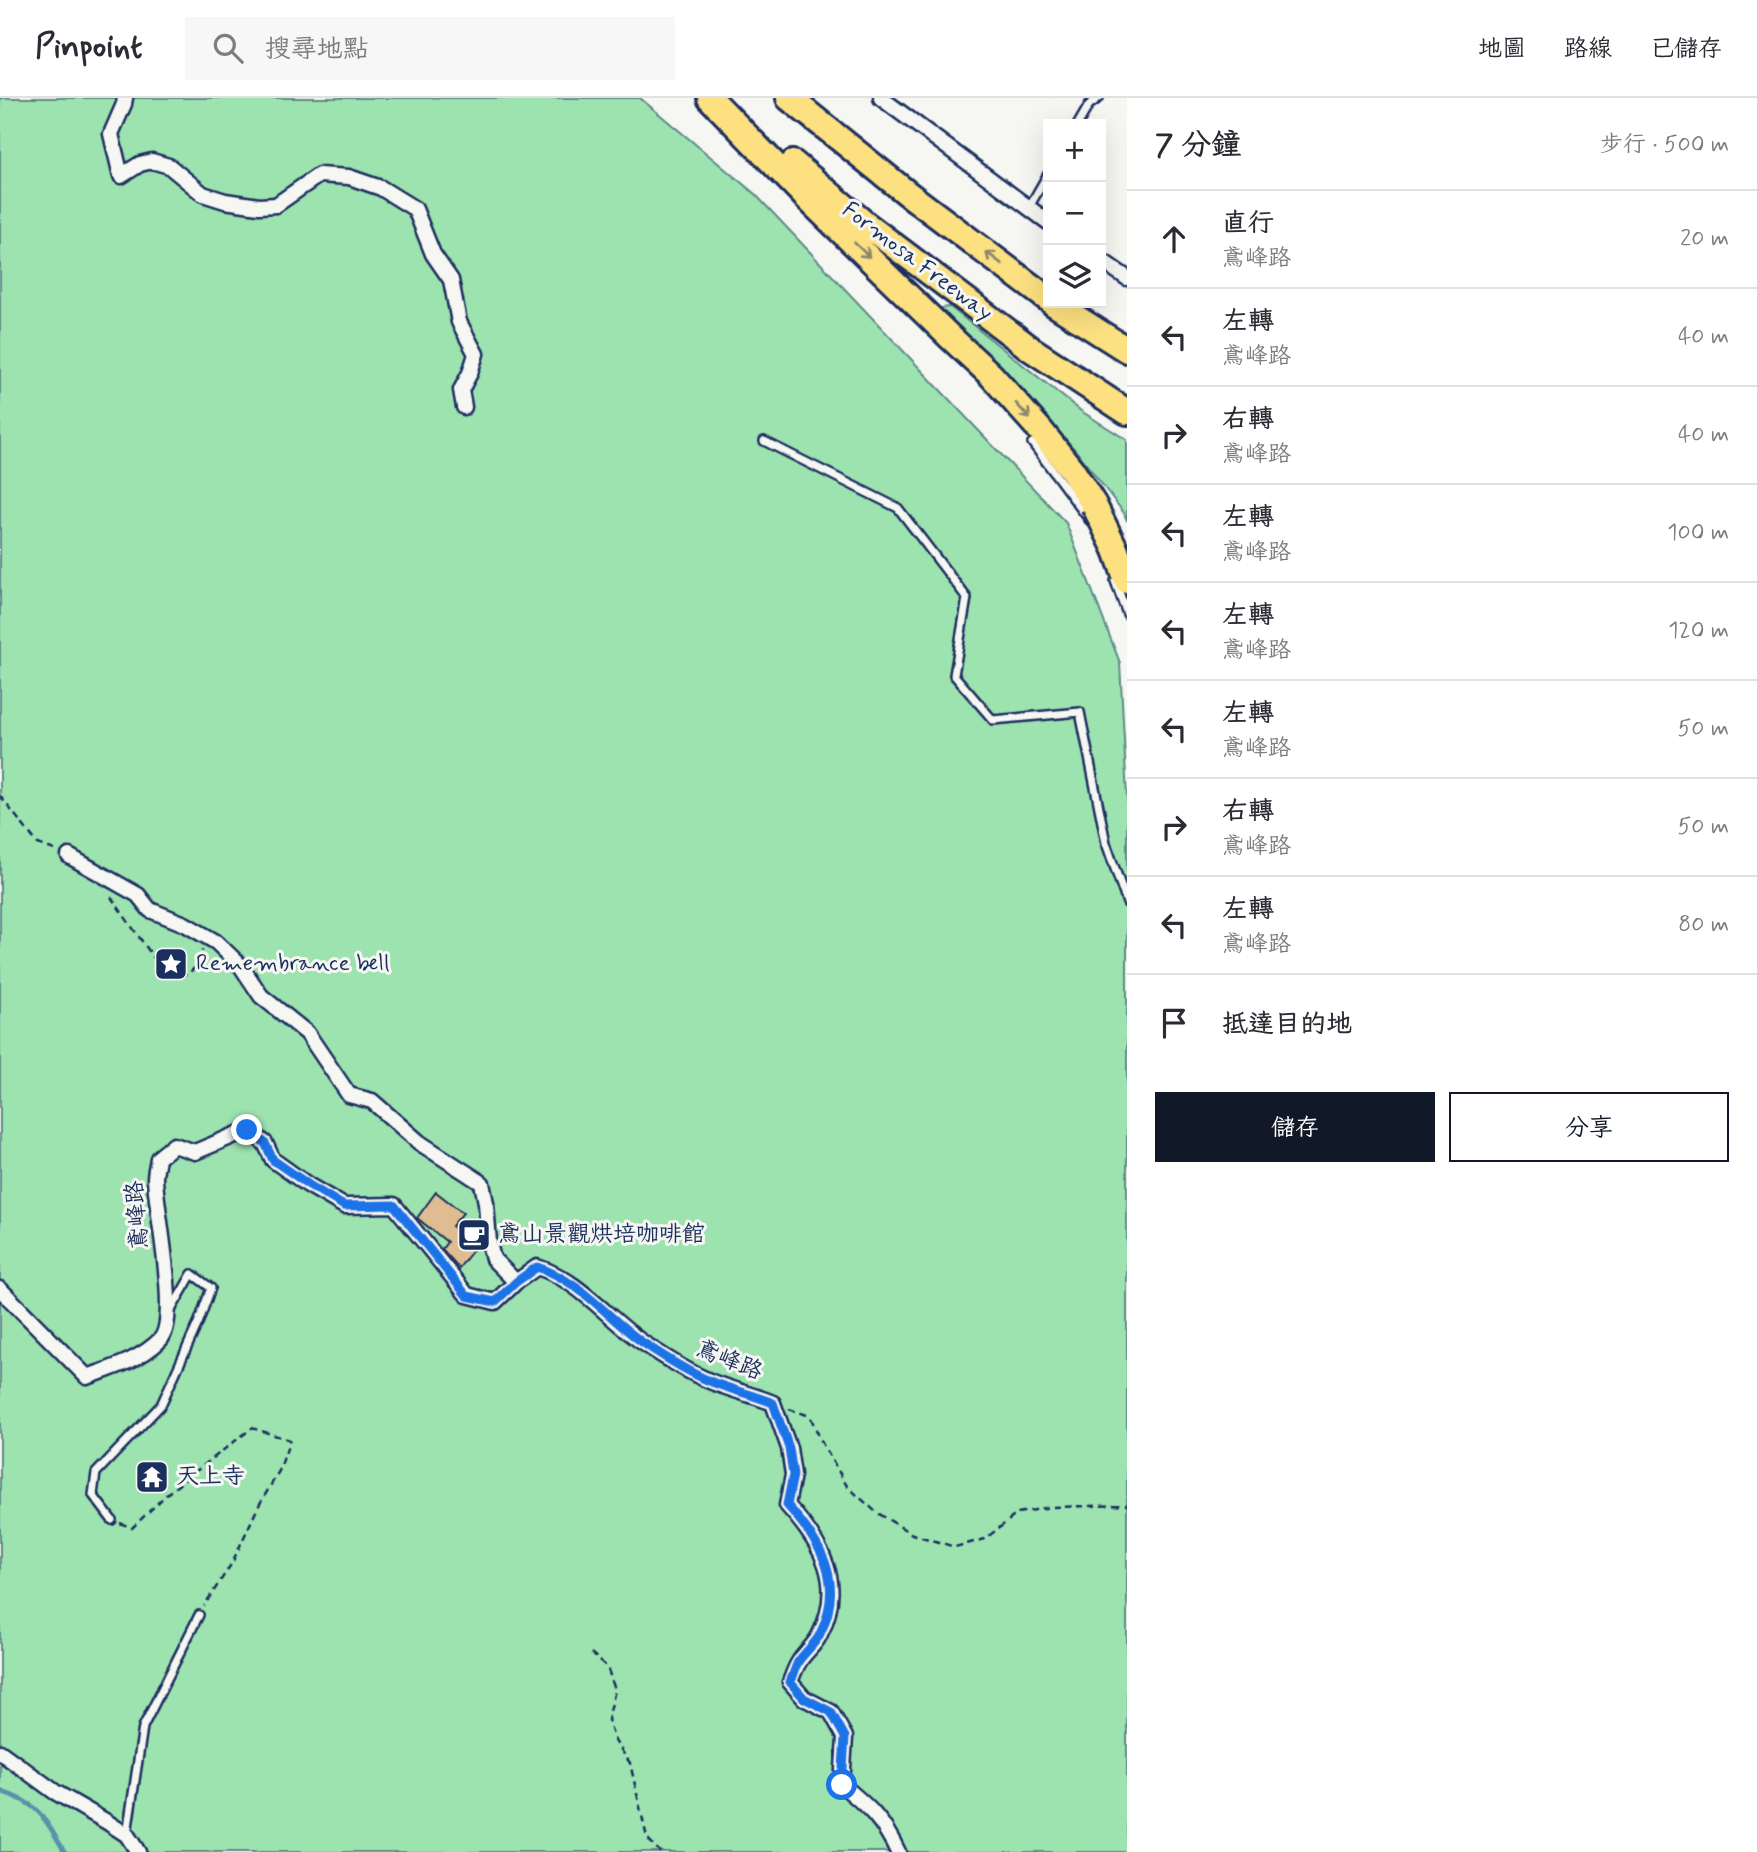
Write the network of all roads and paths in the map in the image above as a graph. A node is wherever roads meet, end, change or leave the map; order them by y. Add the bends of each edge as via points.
1 (125, 98) edge
2 (710, 98) edge
3 (719, 98) edge
4 (789, 98) edge
5 (881, 98) edge
6 (1099, 98) edge
7 (1081, 119) edge
8 (1043, 182) edge
9 (1028, 208) junction
10 (1043, 218) edge
11 (1106, 263) edge
12 (1127, 278) edge
13 (1043, 295) edge
14 (1061, 308) edge
15 (1127, 350) edge
16 (464, 407) dead end
17 (1127, 412) edge
18 (764, 441) dead end
19 (1032, 443) dead end
20 (1094, 515) junction
21 (1120, 578) edge
22 (1127, 614) edge
23 (0, 796) edge
24 (69, 856) joint
25 (97, 871) junction
26 (1127, 904) edge
27 (191, 928) junction
28 (516, 1282) junction
29 (0, 1289) edge
30 (168, 1316) junction
31 (773, 1403) junction
32 (1127, 1505) edge
33 (112, 1520) joint
34 (199, 1615) joint
35 (591, 1653) dead end
36 (0, 1752) edge
37 (127, 1835) junction
38 (138, 1852) edge
39 (660, 1852) edge
40 (898, 1852) edge

1 - 16 street via 111,134 121,176 152,162 169,166 203,194 259,206 276,205 319,175 349,177 381,188 415,209 433,254 451,280 459,322 476,354 461,390
2 -> 20 highway via 991,375 1072,470
3 - 17 highway, Formosa Freeway via 863,223 1031,349
13 -> 4 highway
5 - 9 street
6 - 7 lane
8 - 9 lane
9 - 10 street
11 - 12 street
14 - 15 highway
18 - 26 lane via 898,508 967,598 954,675 993,720 1080,712 1106,843
19 - 20 lane
20 - 21 highway, bridge via 1116,550
21 - 22 lane
23 - 24 path via 38,844
24 - 25 street
25 - 27 street via 138,895 150,910
25 - 27 path via 163,971 173,976 188,973 199,964 203,952
27 - 28 street via 216,942 241,966 261,996 307,1033 349,1095 372,1101 419,1143 481,1182 493,1258
28 - 30 street, 鳶峰路 via 495,1302 467,1296 394,1205 344,1206 273,1160 265,1143 247,1130 195,1152 174,1145 158,1158 155,1178
28 - 31 street, 鳶峰路 via 537,1267 555,1273 640,1341 682,1368
29 - 30 street, 鳶峰路 via 88,1377 134,1359 162,1339
30 - 33 lane via 192,1275 211,1288 161,1405 96,1473 93,1495
31 - 32 path via 810,1416 847,1486 876,1512 912,1534 955,1547 985,1539 1018,1513 1051,1507
31 - 40 street, 鳶峰路 via 793,1475 787,1505 807,1528 830,1581 831,1604 818,1637 790,1682 804,1698 831,1712 845,1737 842,1785 889,1831
33 - 34 path via 132,1528 169,1492 252,1428 290,1440 232,1563
34 - 37 lane via 143,1727
35 - 39 path via 607,1667 615,1690 608,1720 629,1763 647,1838
36 - 37 street
37 - 38 street

